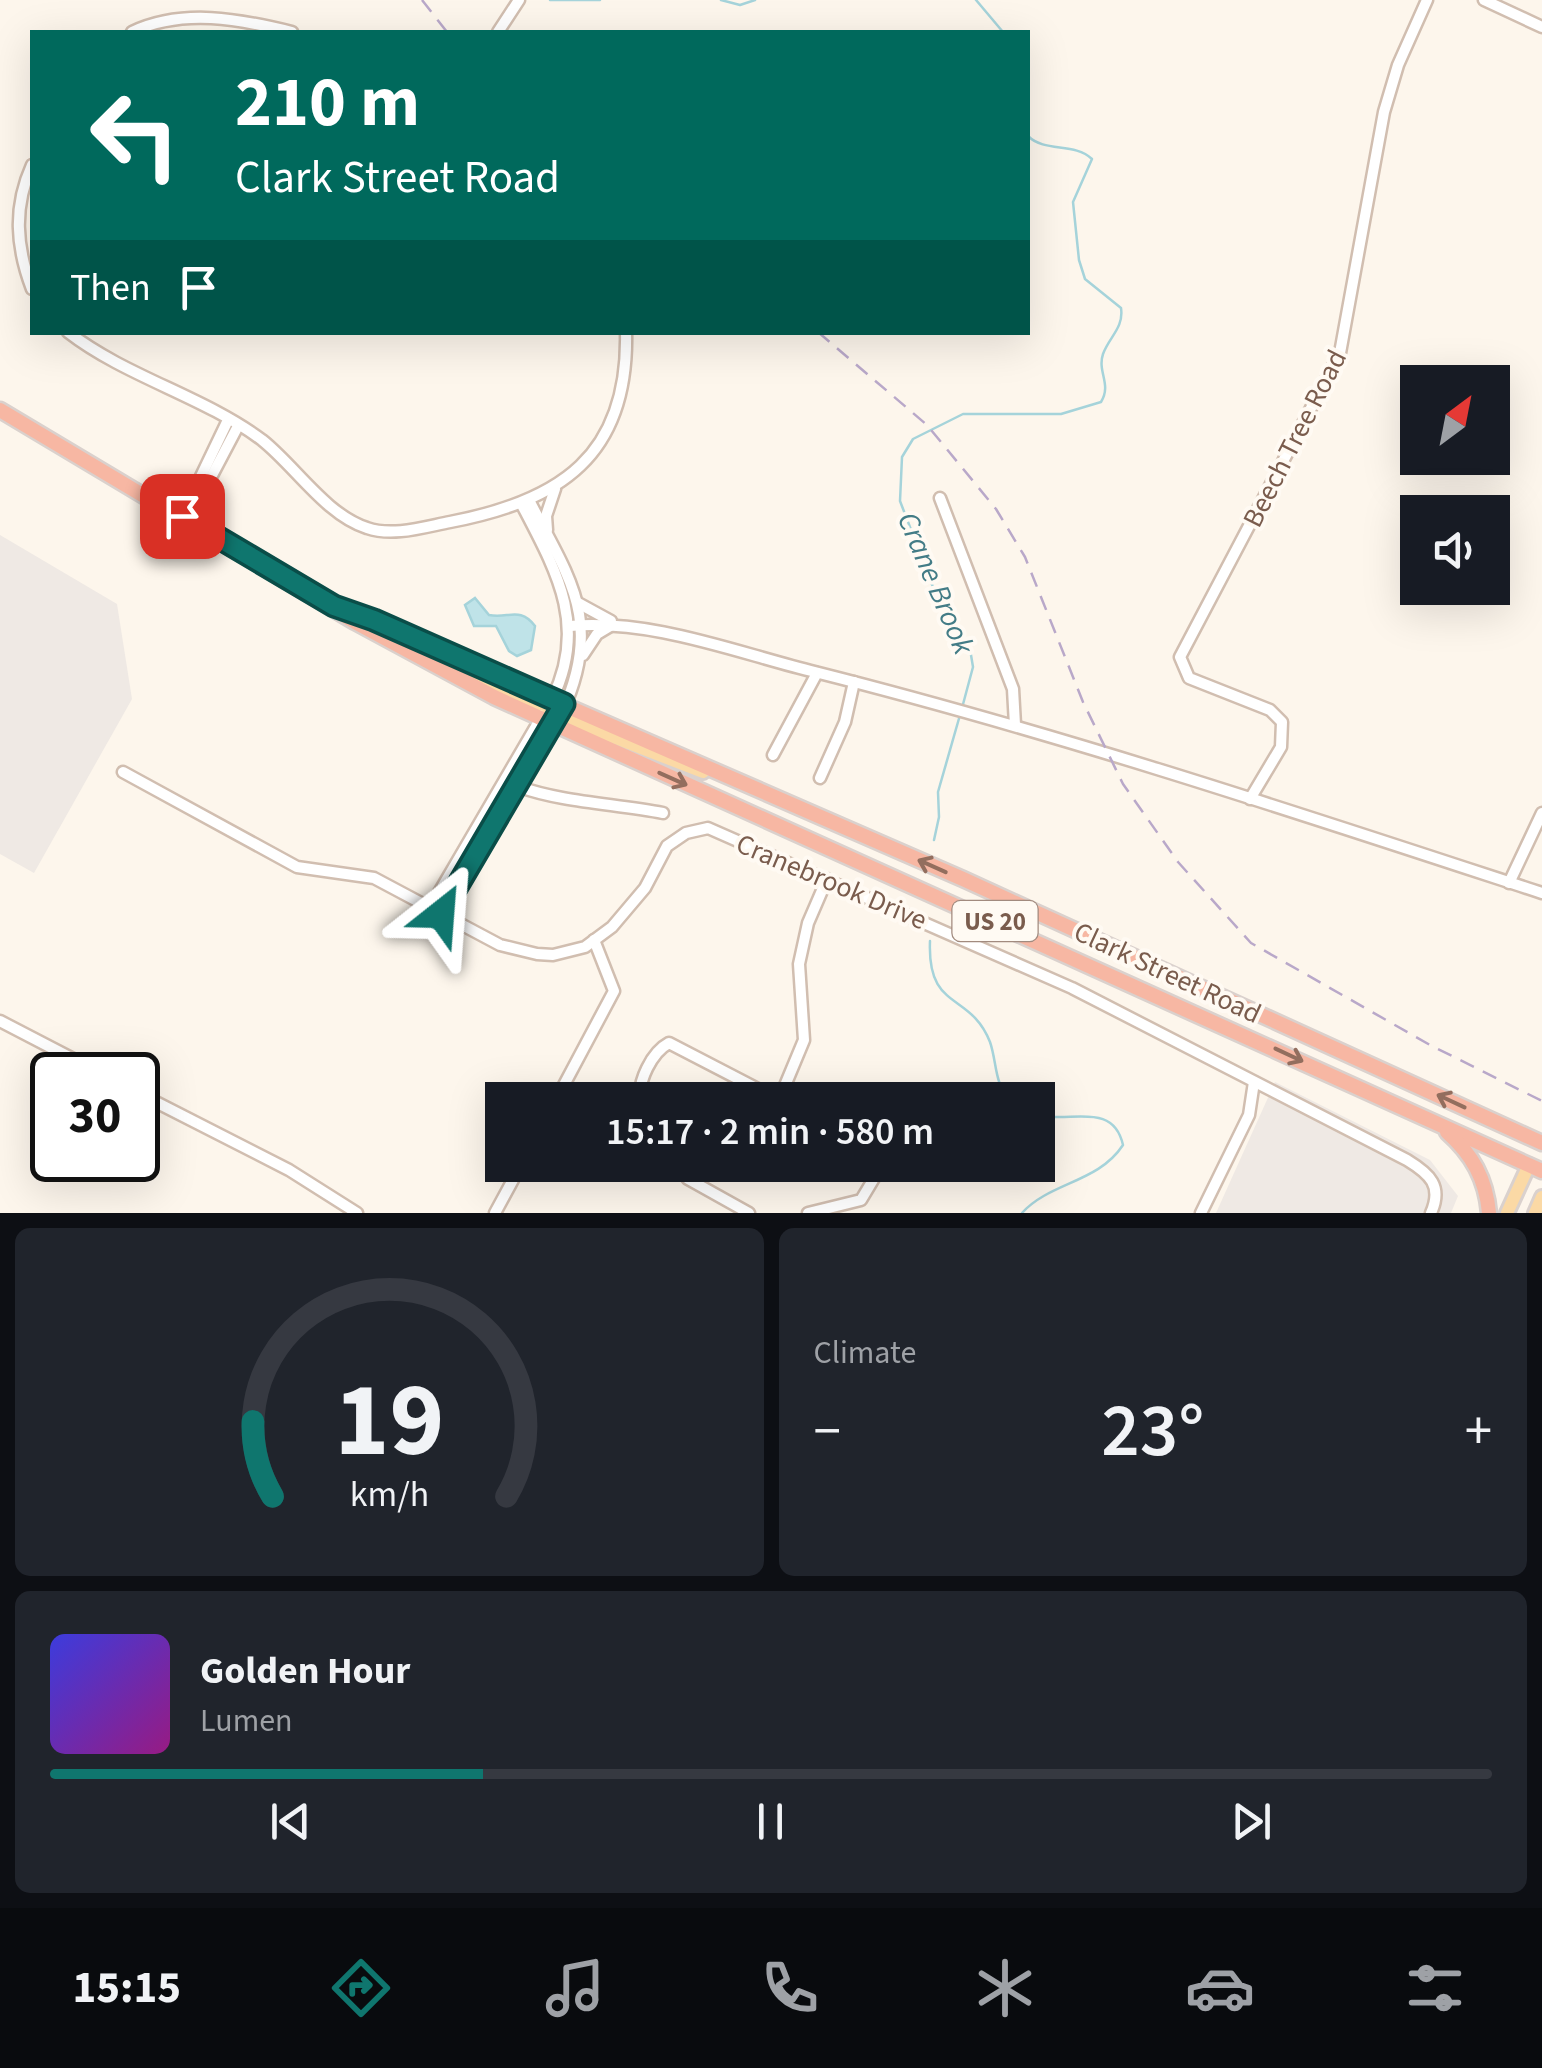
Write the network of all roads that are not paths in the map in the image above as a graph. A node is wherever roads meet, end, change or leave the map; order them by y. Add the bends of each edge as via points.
1 (519, 0) edge
2 (1427, 0) edge
3 (1484, 0) edge
4 (1542, 27) edge
5 (138, 30) edge
6 (280, 30) edge
7 (499, 30) edge
8 (30, 171) edge
9 (30, 280) edge
10 (73, 335) edge
11 (626, 335) edge
12 (0, 410) edge
13 (233, 423) junction
14 (555, 489) junction
15 (940, 498) dead end
16 (526, 504) junction
17 (502, 512) junction
18 (182, 516) junction
19 (536, 533) junction
20 (549, 541) junction
21 (576, 601) junction
22 (334, 606) junction
23 (617, 623) junction
24 (575, 626) junction
25 (580, 660) junction
26 (817, 673) junction
27 (854, 682) junction
28 (552, 712) junction
29 (1015, 725) junction
30 (773, 755) dead end
31 (514, 761) junction
32 (122, 772) dead end
33 (820, 778) dead end
34 (520, 786) junction
35 (1250, 799) junction
36 (1542, 812) edge
37 (663, 813) dead end
38 (827, 878) junction
39 (1510, 883) junction
40 (1542, 894) edge
41 (436, 911) junction
42 (594, 940) junction
43 (0, 1022) edge
44 (59, 1052) edge
45 (565, 1082) edge
46 (642, 1082) edge
47 (744, 1082) edge
48 (786, 1082) edge
49 (1254, 1082) junction
50 (160, 1104) edge
51 (1435, 1122) junction
52 (1541, 1145) edge
53 (1538, 1167) edge
54 (512, 1182) edge
55 (692, 1182) edge
56 (872, 1182) edge
57 (1542, 1197) edge
58 (357, 1213) edge
59 (495, 1213) edge
60 (749, 1213) edge
61 (808, 1213) edge
62 (1201, 1213) edge
63 (1431, 1213) edge
64 (1488, 1213) edge
65 (1507, 1213) edge
66 (1535, 1213) edge

1 - 7 street
2 - 35 street, Beech Tree Road via 1384,112 1340,353 1180,657 1189,678 1270,710 1282,722 1284,742
3 - 4 street
5 - 6 street via 200,17
8 - 9 street via 18,225
10 - 13 street
11 - 14 street via 614,413 594,450
12 - 18 highway, Clark Street Road / US 20
13 - 17 street via 366,528 404,530
13 - 18 street
14 - 16 street
14 - 20 street via 546,516
15 - 29 street via 1013,689
16 - 17 street
16 - 19 street
16 - 20 street
17 - 19 street
18 - 22 highway, Clark Street Road / US 20
19 - 24 street
20 - 21 street
21 - 23 street
21 - 24 street
22 - 28 highway, Clark Street Road / US 20
22 - 28 highway, Clark Street Road / US 20 via 433,666
23 - 24 street
23 - 25 street via 597,634
23 - 26 street
24 - 25 street
24 - 28 street
25 - 28 street
26 - 27 street
26 - 30 street
27 - 29 street
27 - 33 street
28 - 31 street
28 - 34 street
28 -> 51 highway, Clark Street Road / US 20
52 -> 28 highway, US 20 via 758,789
29 - 35 street
31 - 34 street
31 - 41 street
32 - 41 street, Cranebrook Drive via 297,866 362,874
34 - 37 street
34 - 41 street
35 - 39 street
36 - 39 street
38 - 42 street, Cranebrook Drive via 708,828 686,833 667,846 622,918
38 - 48 street via 805,935 798,976 806,1032
38 - 49 street, Cranebrook Drive via 1072,988
39 - 40 street
41 - 42 street, Cranebrook Drive via 514,950 554,955
42 - 45 street via 614,990
43 - 44 street
46 - 47 street via 669,1043
49 - 62 street via 1249,1115
49 - 63 street, Cranebrook Drive via 1423,1170 1437,1194
50 - 58 street
51 - 53 highway, Clark Street Road / US 20
51 - 64 highway via 1474,1162
53 - 65 main road
54 - 59 street
55 - 60 street
56 - 61 street via 861,1200
57 - 66 main road

